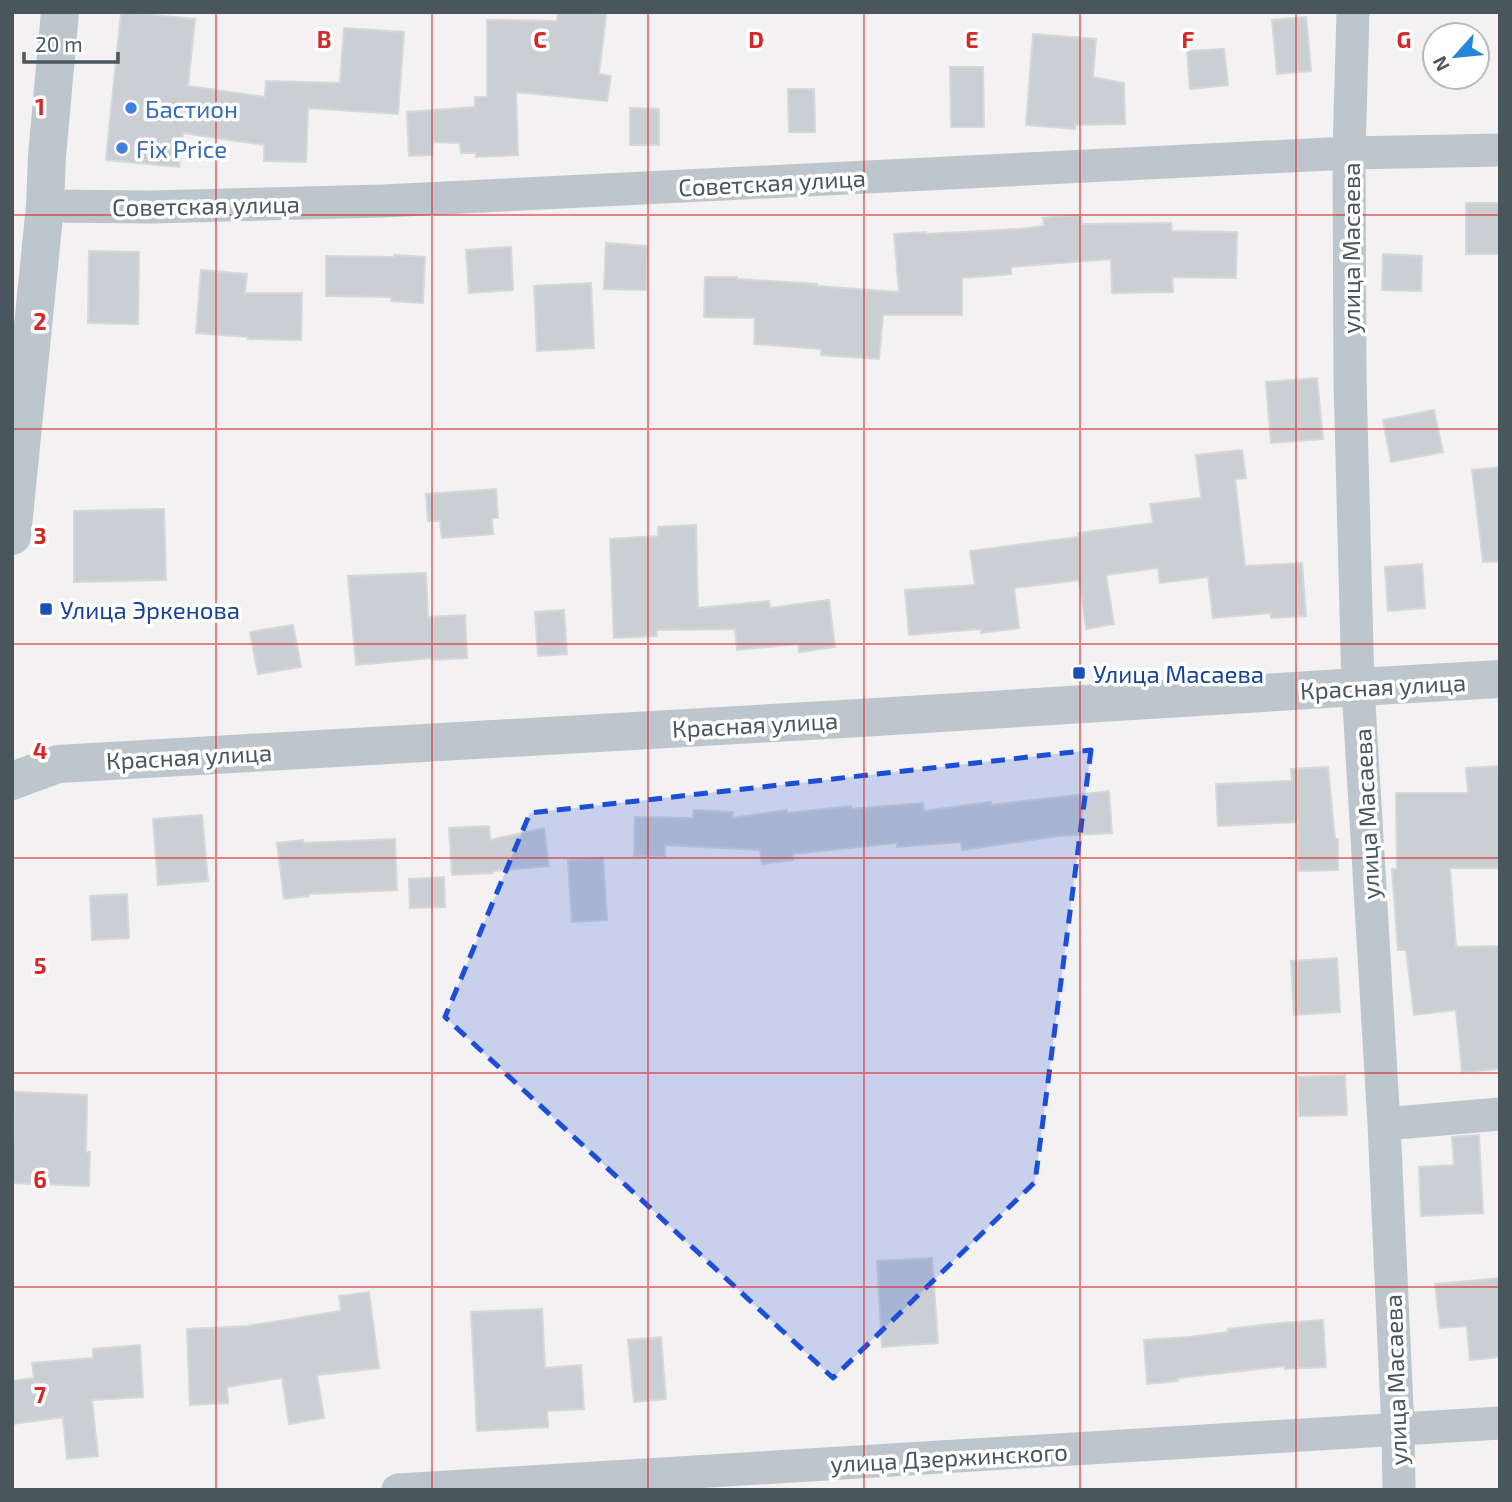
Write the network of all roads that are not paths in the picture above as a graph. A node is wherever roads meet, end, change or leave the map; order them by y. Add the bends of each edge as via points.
1 (60, 12) edge
2 (1353, 12) edge
3 (1500, 150) edge
4 (1349, 153) junction
5 (45, 206) junction
6 (15, 471) edge
7 (12, 536) edge
8 (1500, 679) edge
9 (1358, 687) junction
10 (12, 780) edge
11 (1500, 1114) edge
12 (1384, 1124) junction
13 (1500, 1423) edge
14 (1398, 1430) junction
15 (398, 1490) edge
16 (1399, 1490) edge

1 - 5 street
2 - 4 street, улица Масаева
3 - 4 street, Советская улица
4 - 5 street, Советская улица via 397,201
4 - 9 street, улица Масаева
5 - 6 street
6 - 7 street
8 - 9 street, Красная улица
9 - 10 street, Красная улица via 70,763
9 - 12 street, улица Масаева
11 - 12 street
12 - 14 street, улица Масаева
13 - 14 street, улица Дзержинского
14 - 15 street, улица Дзержинского
14 - 16 street, улица Масаева

